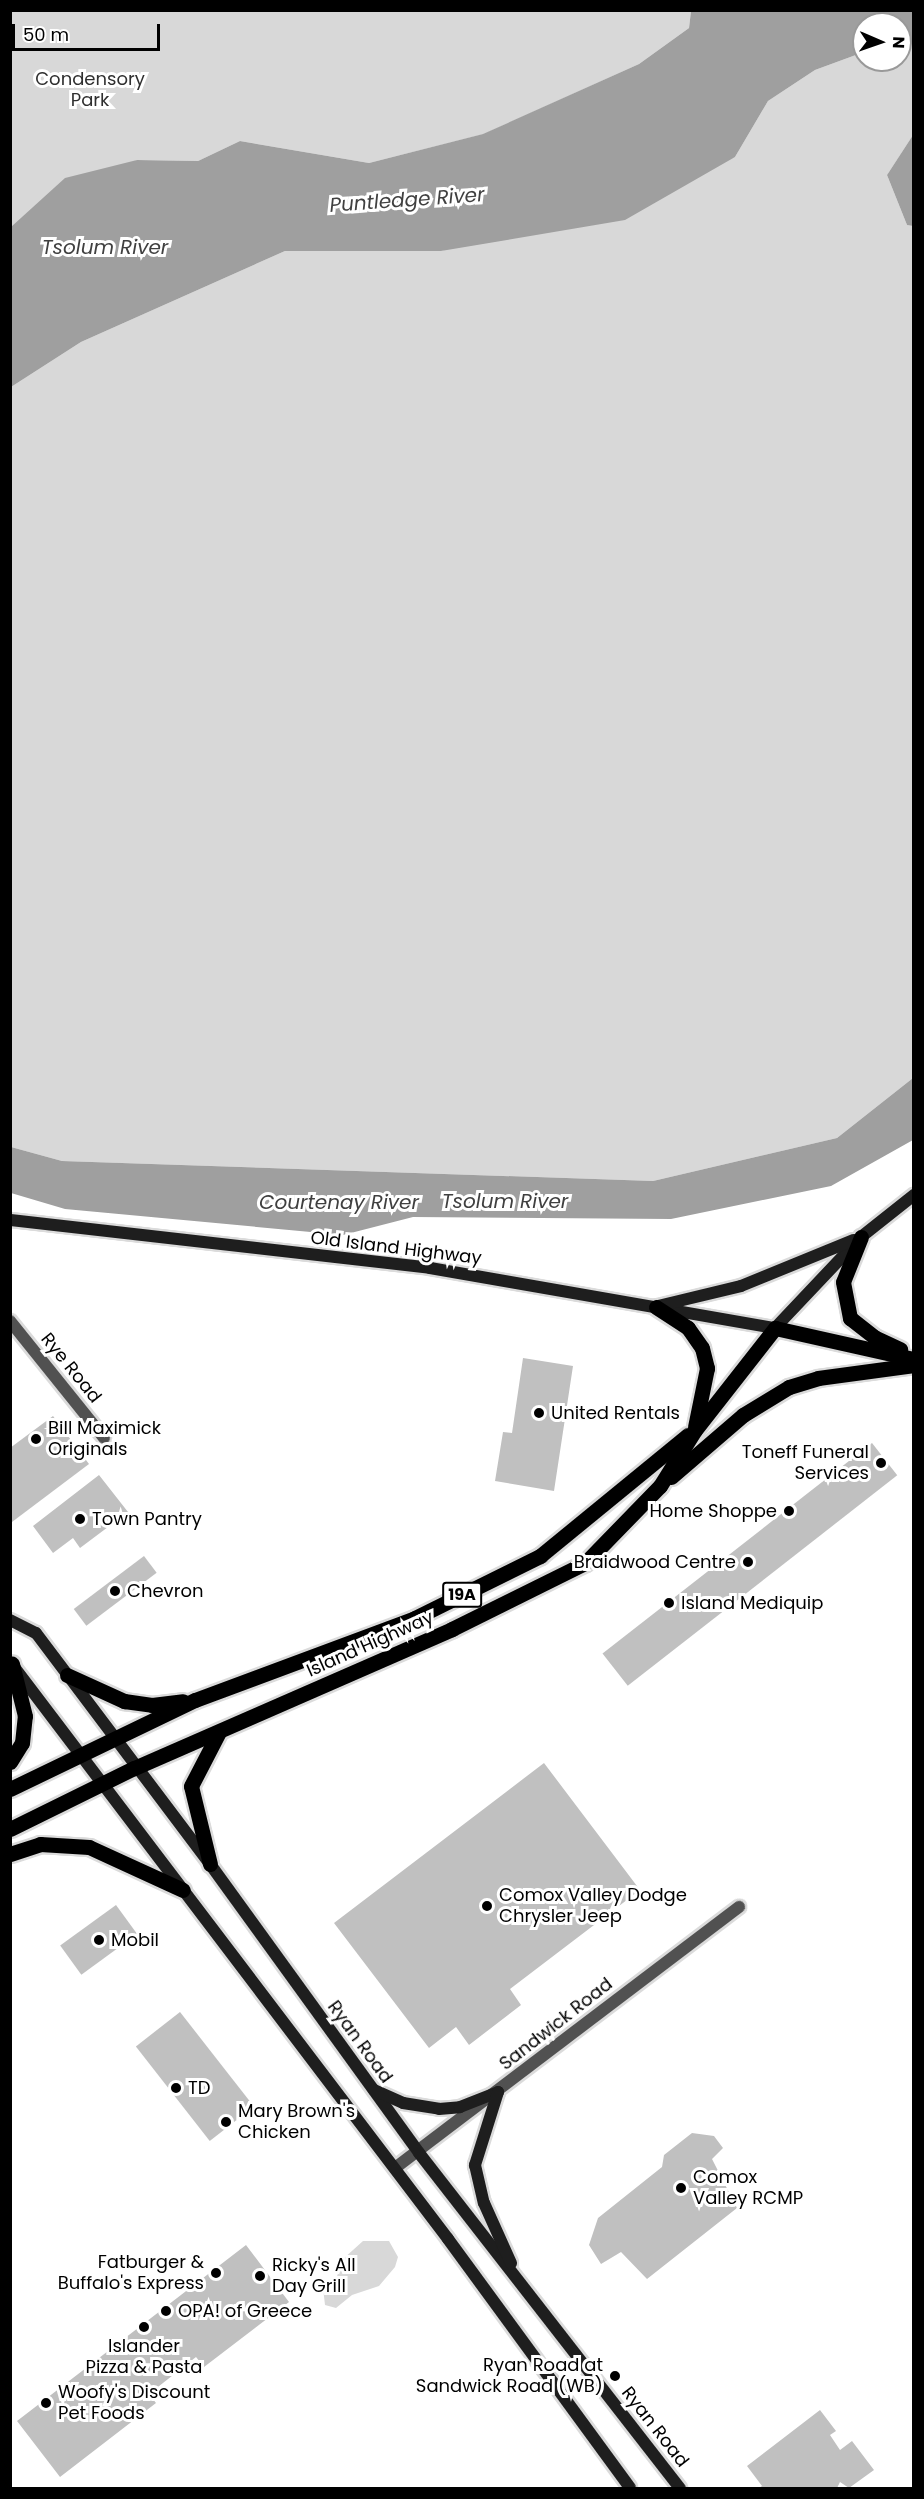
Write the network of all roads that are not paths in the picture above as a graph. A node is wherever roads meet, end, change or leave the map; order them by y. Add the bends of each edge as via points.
1 (914, 1195) edge
2 (10, 1220) edge
3 (861, 1237) junction
4 (656, 1307) junction
5 (10, 1321) edge
6 (776, 1328) junction
7 (914, 1357) edge
8 (914, 1365) edge
9 (695, 1430) junction
10 (104, 1438) dead end
11 (660, 1486) junction
12 (10, 1620) edge
13 (11, 1663) edge
14 (67, 1675) junction
15 (195, 1700) junction
16 (219, 1732) junction
17 (115, 1740) junction
18 (82, 1758) junction
19 (10, 1762) edge
20 (134, 1768) junction
21 (102, 1785) junction
22 (10, 1789) edge
23 (10, 1829) edge
24 (10, 1854) edge
25 (210, 1864) junction
26 (183, 1890) junction
27 (739, 1907) dead end
28 (372, 2089) junction
29 (498, 2092) junction
30 (419, 2153) junction
31 (395, 2168) junction
32 (519, 2281) junction
33 (630, 2488) edge
34 (680, 2488) edge

1 - 3 main road
2 - 4 main road, Old Island Highway via 430,1268
3 - 4 main road via 757,1281
3 - 6 main road
3 - 7 main road via 843,1282 850,1318 874,1337
4 - 6 main road, Old Island Highway
4 - 9 main road via 688,1328 702,1348 707,1368
5 - 10 street, Rye Road
6 - 7 main road
6 - 9 main road, Island Highway / 19A
8 - 11 main road via 818,1378 789,1387 743,1415
9 - 11 main road, Island Highway / 19A
9 - 15 main road, Island Highway / 19A via 641,1468 607,1505 540,1556 415,1618
11 - 16 main road, Island Highway / 19A via 585,1563 452,1629
12 - 14 main road, Ryan Road via 36,1633
13 - 18 main road
13 - 19 main road via 25,1716 22,1743
14 - 15 main road via 124,1701 152,1705
14 - 17 main road, Ryan Road
15 - 17 main road, Island Highway / 19A
16 - 20 main road, Island Highway / 19A
16 - 25 main road via 191,1786
17 - 18 main road, Island Highway / 19A
17 - 20 main road, Ryan Road
18 - 21 main road
18 - 22 main road, Island Highway / 19A
20 - 21 main road, Island Highway / 19A
20 - 25 main road, Ryan Road
21 - 23 main road, Island Highway / 19A
21 - 26 main road
24 - 26 main road via 40,1844 89,1847
25 - 28 main road, Ryan Road
26 - 31 main road
27 - 29 street, Sandwick Road
28 - 29 main road via 403,2103 439,2109 460,2107
28 - 30 main road, Ryan Road
29 - 30 street, Sandwick Road
29 - 32 main road via 478,2144 476,2174 484,2203
30 - 31 street, Sandwick Road
30 - 32 main road, Ryan Road
31 - 33 main road
32 - 34 main road, Ryan Road

